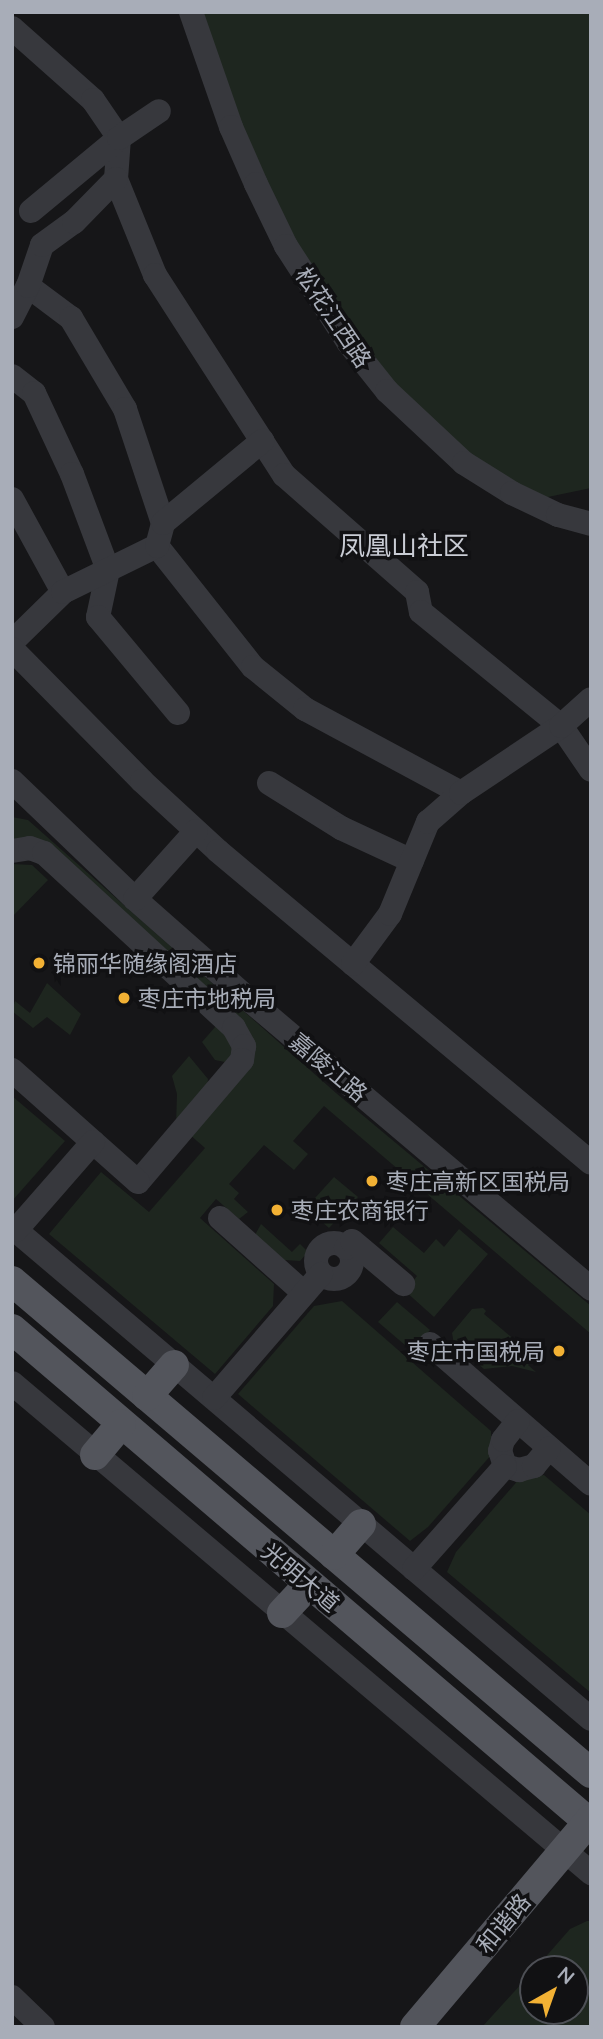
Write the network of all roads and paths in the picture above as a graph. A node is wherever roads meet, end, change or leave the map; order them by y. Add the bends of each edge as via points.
1 (191, 12) edge
2 (12, 28) edge
3 (159, 111) dead end
4 (119, 138) junction
5 (116, 179) junction
6 (31, 211) dead end
7 (28, 286) junction
8 (12, 317) edge
9 (12, 376) edge
10 (262, 441) junction
11 (12, 499) edge
12 (591, 524) edge
13 (160, 535) junction
14 (108, 570) junction
15 (64, 592) junction
16 (12, 642) edge
17 (12, 649) edge
18 (591, 699) edge
19 (178, 713) dead end
20 (561, 726) junction
21 (591, 770) edge
22 (270, 783) dead end
23 (16, 792) edge
24 (461, 793) junction
25 (196, 831) junction
26 (12, 851) edge
27 (412, 861) junction
28 (135, 900) junction
29 (353, 964) junction
30 (12, 1070) edge
31 (93, 1142) junction
32 (591, 1163) edge
33 (220, 1218) dead end
34 (14, 1228) edge
35 (12, 1281) edge
36 (404, 1284) dead end
37 (591, 1289) edge
38 (304, 1293) junction
39 (12, 1329) edge
40 (430, 1344) dead end
41 (174, 1364) junction
42 (12, 1384) edge
43 (147, 1396) junction
44 (214, 1398) junction
45 (518, 1421) junction
46 (121, 1424) junction
47 (549, 1448) junction
48 (95, 1455) junction
49 (505, 1466) junction
50 (591, 1484) edge
51 (361, 1524) junction
52 (334, 1555) junction
53 (414, 1569) junction
54 (309, 1584) junction
55 (282, 1613) junction
56 (591, 1719) edge
57 (591, 1773) edge
58 (585, 1843) edge
59 (12, 1997) edge
60 (43, 2027) edge
61 (415, 2027) edge
62 (441, 2027) edge

1 - 12 street, 松花江西路 via 256,184 286,246 348,342 387,391 464,463 512,493
2 - 4 street via 93,100
3 - 4 street
4 - 5 street
4 - 6 street
5 - 7 street via 74,222 42,245
5 - 10 street via 155,275
7 - 8 street
7 - 13 street via 71,318 125,409
9 - 14 street via 34,393 72,474
10 - 13 street
10 - 20 street via 284,475 416,592 421,612
11 - 15 street
13 - 14 street
13 - 24 street via 253,667 305,709
14 - 15 street
14 - 19 street via 98,617
15 - 16 street
17 - 25 street
18 - 20 street
20 - 21 street
20 - 24 street
22 - 27 street via 341,828
23 - 28 street, 嘉陵江路
24 - 27 street via 428,822
25 - 28 street
25 - 29 street
26 - 31 street via 30,848 44,853 234,1028 244,1046 242,1060 138,1182
27 - 29 street via 390,914
28 - 37 street, 嘉陵江路
29 - 32 street
30 - 31 street
31 - 34 street
33 - 38 street
34 - 41 street
35 - 43 main road, 光明大道
36 - 38 street via 352,1241 345,1248 323,1247 316,1263 321,1273
38 - 44 street
39 - 46 main road, 光明大道
40 - 45 street
41 - 43 main road
41 - 44 street
42 - 48 street, 光明大道
43 - 52 main road, 光明大道
44 - 51 street
45 - 47 street
45 - 49 street via 503,1440 500,1451
46 - 48 main road
46 - 54 main road, 光明大道
47 - 49 street via 534,1466 519,1470
47 - 50 street
48 - 55 street, 光明大道
49 - 53 street
51 - 52 main road
51 - 53 street
52 - 57 main road, 光明大道
53 - 56 street
54 - 55 main road
54 - 58 main road, 光明大道
55 - 58 street, 光明大道
58 - 61 main road, 和谐路
58 - 62 main road, 和谐路
59 - 60 street

